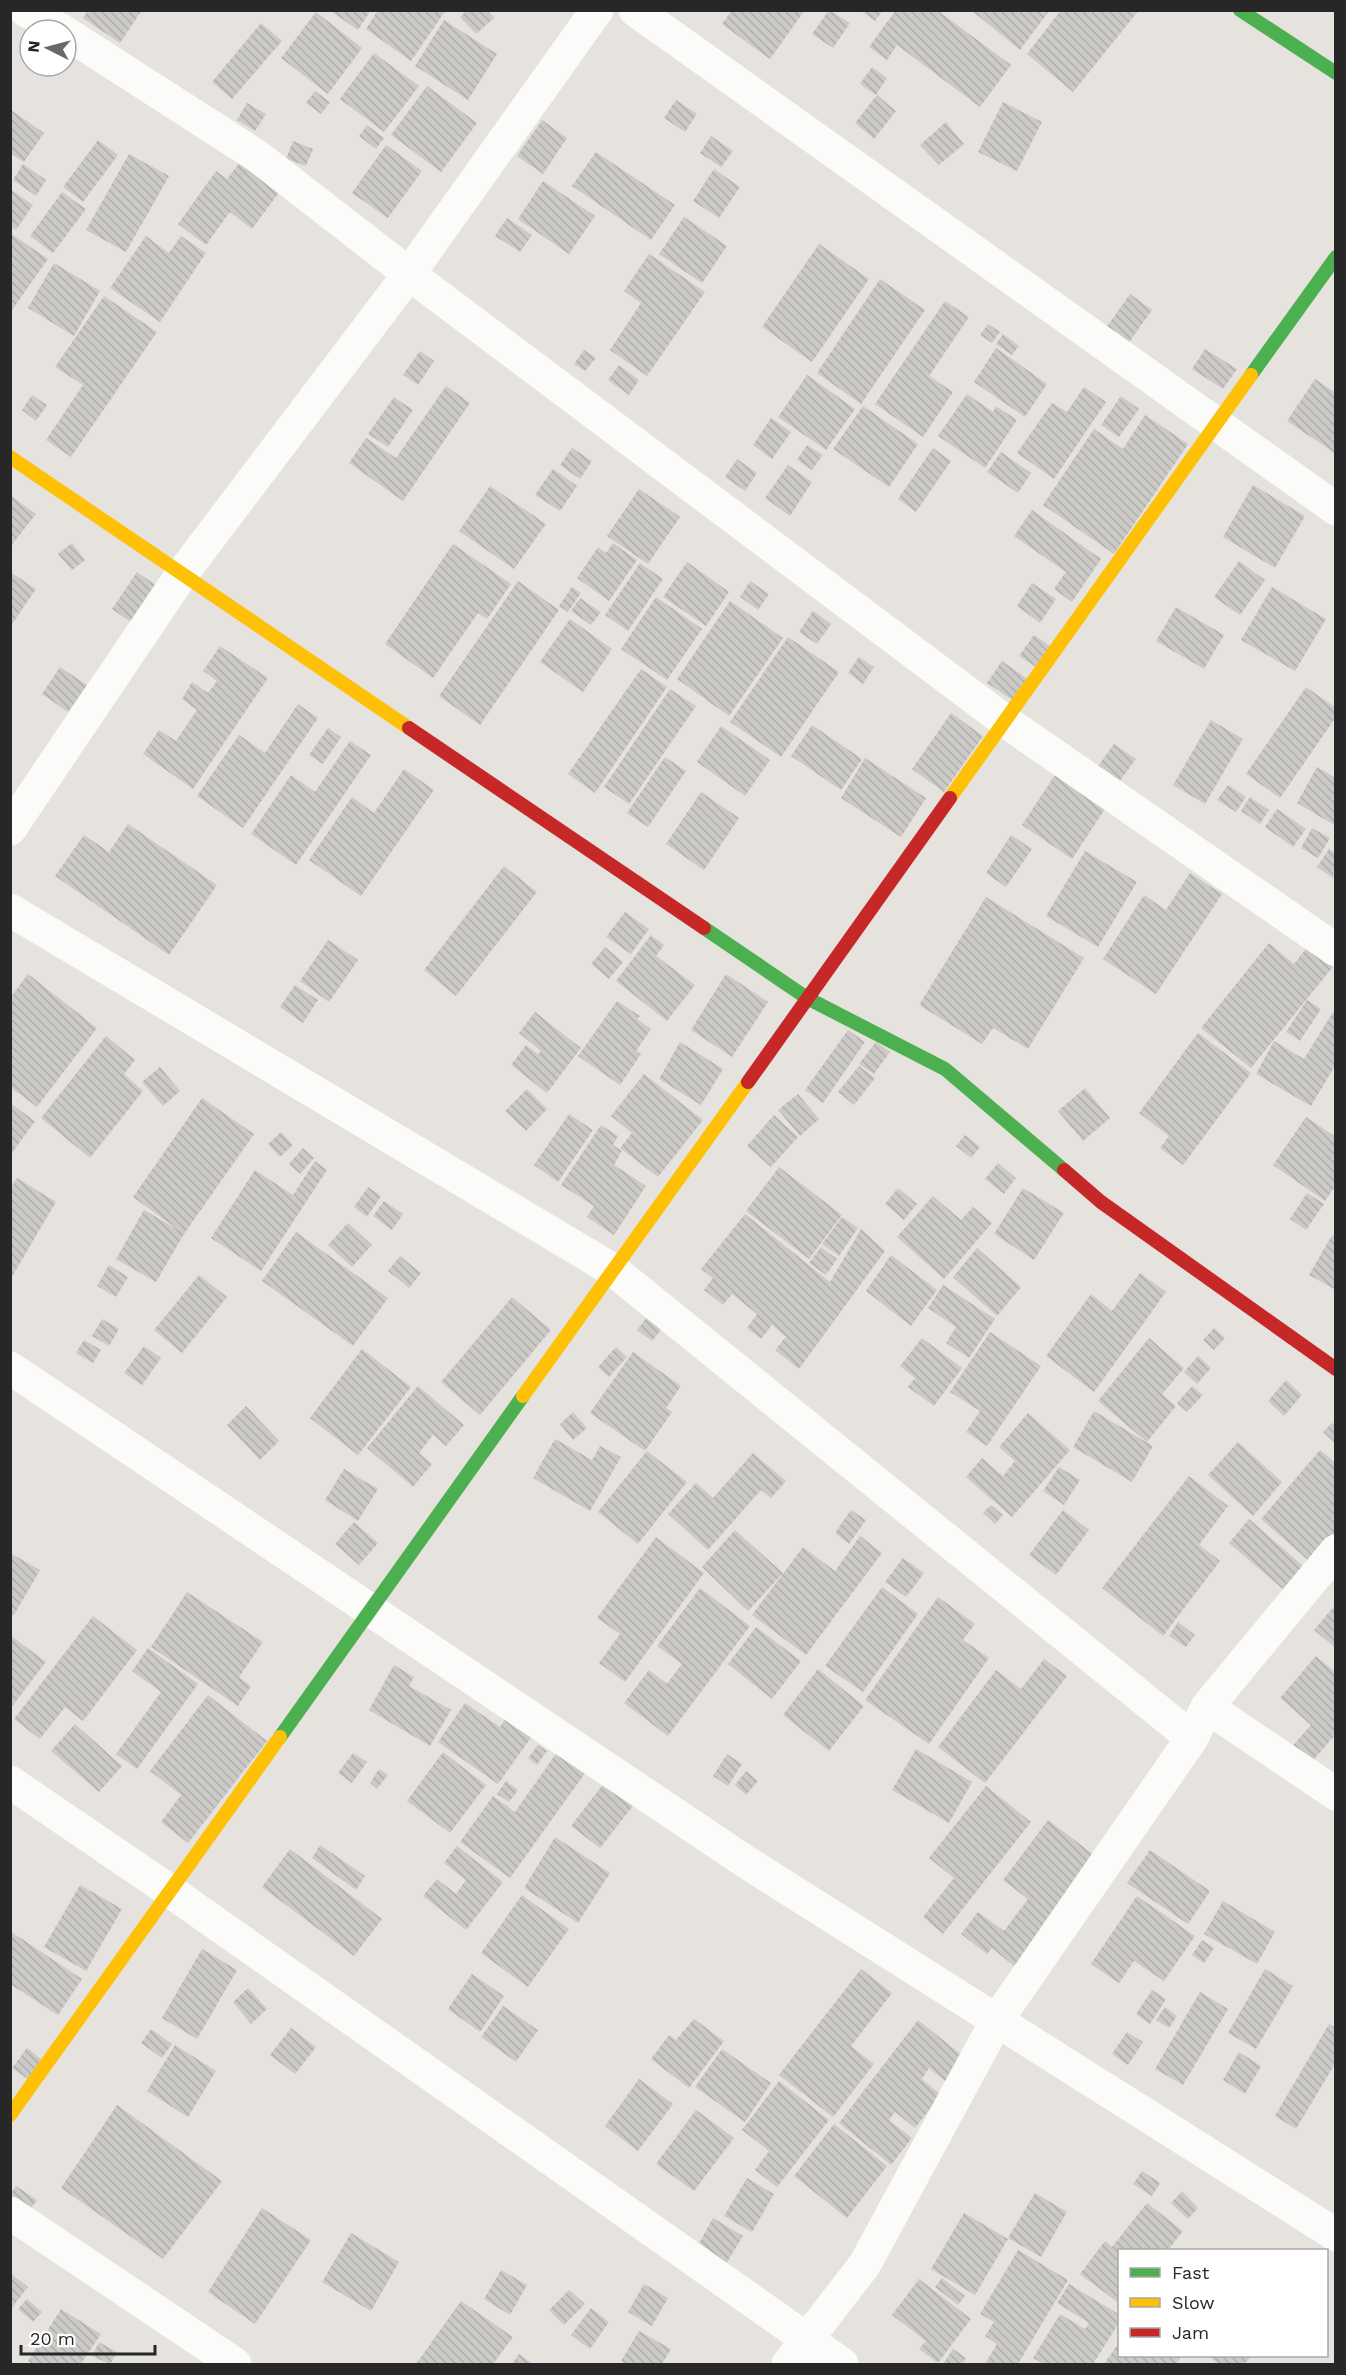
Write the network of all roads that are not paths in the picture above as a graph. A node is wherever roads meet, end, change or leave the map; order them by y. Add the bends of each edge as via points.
1 (25, 10) edge
2 (597, 10) edge
3 (635, 10) edge
4 (1240, 10) edge
5 (39, 18) edge
6 (78, 41) edge
7 (1335, 73) edge
8 (1335, 257) edge
9 (409, 274) junction
10 (1216, 425) junction
11 (10, 457) edge
12 (1335, 509) edge
13 (182, 574) junction
14 (1005, 721) junction
15 (10, 829) edge
16 (10, 910) edge
17 (1335, 950) edge
18 (807, 998) junction
19 (613, 1270) junction
20 (10, 1368) edge
21 (1335, 1369) edge
22 (1335, 1551) edge
23 (370, 1611) junction
24 (1208, 1707) junction
25 (1192, 1738) junction
26 (10, 1782) edge
27 (1335, 1794) edge
28 (170, 1891) junction
29 (996, 2020) junction
30 (10, 2115) edge
31 (10, 2213) edge
32 (1335, 2235) edge
33 (797, 2353) edge
34 (235, 2364) edge
35 (842, 2364) edge

1 - 5 street
2 - 9 street
3 - 10 street
4 - 7 street
6 - 9 street via 257,156
8 - 10 street
9 - 13 street
9 - 14 street
10 - 12 street
10 - 14 street
11 - 13 street
13 - 15 street
13 - 18 street
14 - 17 street
14 - 18 street
16 - 19 street
18 - 19 street
18 - 21 street via 945,1069 1101,1202
19 - 23 street
19 - 25 street
20 - 23 street
22 - 24 street
23 - 28 street
23 - 29 street via 746,1862
24 - 25 street
24 - 27 street
25 - 29 street
26 - 28 street
28 - 30 street
28 - 33 street
29 - 32 street
29 - 33 street via 865,2264
31 - 34 street
33 - 35 street

